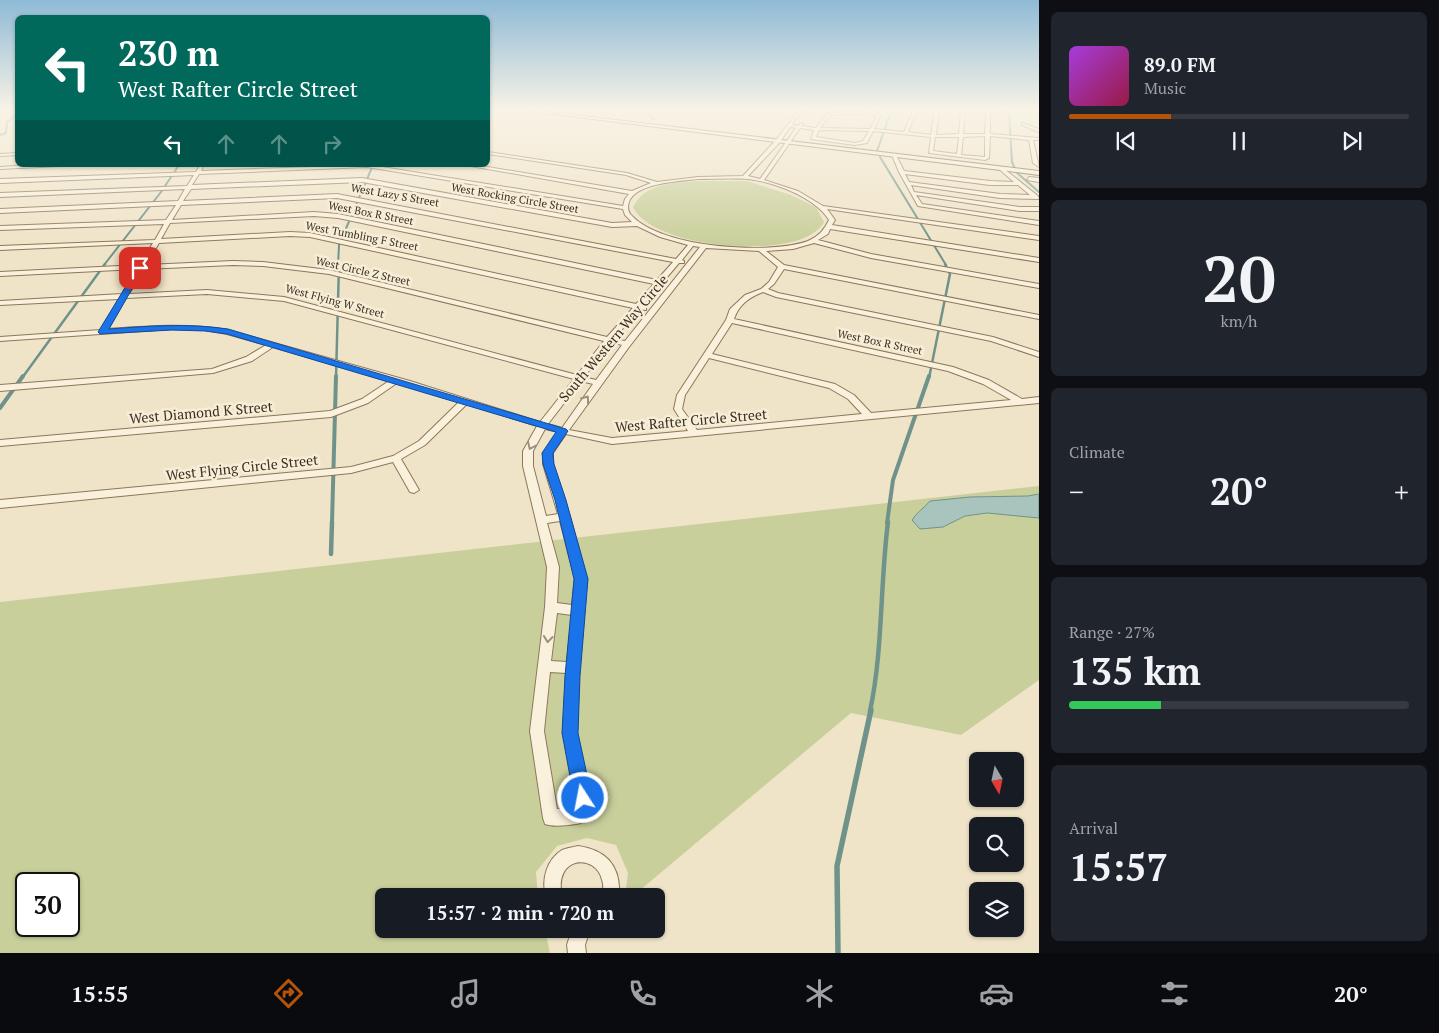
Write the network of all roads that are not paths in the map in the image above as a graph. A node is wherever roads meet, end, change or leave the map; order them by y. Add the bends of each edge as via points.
1 (504, 155) edge
2 (765, 155) edge
3 (779, 155) edge
4 (890, 155) edge
5 (955, 155) edge
6 (988, 155) edge
7 (894, 156) junction
8 (959, 156) joint
9 (20, 167) edge
10 (201, 167) edge
11 (479, 167) edge
12 (0, 168) edge
13 (1001, 168) junction
14 (901, 172) junction
15 (197, 173) junction
16 (1039, 173) edge
17 (744, 178) junction
18 (1029, 179) dead end
19 (1039, 180) edge
20 (0, 181) edge
21 (761, 181) junction
22 (656, 183) junction
23 (907, 183) junction
24 (1020, 184) junction
25 (188, 188) junction
26 (634, 193) junction
27 (912, 193) junction
28 (0, 195) edge
29 (1037, 199) edge
30 (178, 204) junction
31 (824, 207) junction
32 (625, 208) junction
33 (1039, 209) edge
34 (0, 211) edge
35 (168, 222) junction
36 (1039, 223) edge
37 (638, 224) junction
38 (831, 227) junction
39 (0, 228) edge
40 (1039, 238) edge
41 (814, 240) junction
42 (156, 242) junction
43 (692, 244) junction
44 (704, 246) junction
45 (0, 248) edge
46 (761, 250) junction
47 (1039, 260) edge
48 (677, 261) junction
49 (691, 263) junction
50 (782, 267) junction
51 (140, 268) junction
52 (0, 274) edge
53 (660, 283) junction
54 (674, 285) junction
55 (1039, 286) edge
56 (763, 290) junction
57 (123, 297) junction
58 (0, 303) edge
59 (640, 307) junction
60 (654, 310) junction
61 (1039, 317) edge
62 (730, 320) junction
63 (103, 332) junction
64 (0, 340) edge
65 (609, 340) junction
66 (273, 344) junction
67 (626, 344) junction
68 (708, 355) junction
69 (1039, 355) edge
70 (579, 378) junction
71 (395, 380) junction
72 (598, 383) junction
73 (0, 388) edge
74 (1039, 400) edge
75 (465, 401) junction
76 (1019, 401) junction
77 (869, 417) junction
78 (542, 425) junction
79 (562, 431) junction
80 (695, 434) junction
81 (0, 443) edge
82 (396, 458) junction
83 (414, 490) dead end
84 (0, 504) edge
85 (565, 517) junction
86 (542, 520) junction
87 (551, 607) junction
88 (578, 611) junction
89 (545, 666) junction
90 (573, 668) junction
91 (553, 888) edge
92 (612, 888) edge
93 (578, 938) edge
94 (578, 953) edge

1 - 22 street via 627,174
2 - 17 street
3 - 21 street
4 - 7 main road
5 - 8 street
6 - 8 street via 985,159
7 - 13 main road
7 - 14 street
9 - 12 street
10 - 15 street
11 - 26 street
13 - 16 main road
13 - 24 street
14 - 23 street
14 - 24 street
15 - 20 street
15 - 25 street
15 - 32 street via 380,167
17 - 21 street
17 - 22 street via 696,178
18 - 19 street
21 - 31 street via 807,197
22 - 26 street
23 - 27 street
23 - 29 street
24 - 29 street
25 - 28 street, West Rocking Circle Street
25 - 30 street
25 - 37 street, West Rocking Circle Street via 362,180 612,225
26 - 32 street
27 - 33 street
27 - 36 street via 920,205 926,207
30 - 34 street, West Lazy S Street
30 - 35 street
30 - 48 street, West Lazy S Street via 337,196 355,198
31 - 38 street via 832,220
31 - 40 street
32 - 37 street
35 - 39 street, West Box R Street
35 - 42 street
35 - 53 street, West Box R Street via 314,214 338,216
37 - 43 street via 662,236
38 - 41 street
38 - 47 street
41 - 46 street via 791,247
41 - 55 street via 870,256
42 - 45 street, West Tumbling F Street
42 - 51 street
42 - 59 street, West Tumbling F Street via 310,235
43 - 44 street
43 - 48 street, South Western Way Circle
44 - 46 street
44 - 49 street, South Western Way Circle
46 - 50 street
48 - 49 street, West Lazy S Street
48 - 53 street, South Western Way Circle
49 - 54 street, South Western Way Circle
50 - 56 street
50 - 61 street
51 - 52 street, West Circle Z Street
51 - 57 street
51 - 65 street, West Circle Z Street via 253,264 329,272
53 - 54 street, West Box R Street
53 - 59 street, South Western Way Circle
54 - 60 street, South Western Way Circle
56 - 62 street via 747,296 733,311
56 - 69 street via 993,339
57 - 58 street, West Flying W Street
57 - 63 street
57 - 70 street, West Flying W Street via 207,292 284,299
59 - 60 street, West Tumbling F Street
59 - 65 street, South Western Way Circle
60 - 67 street, South Western Way Circle
62 - 68 street
62 - 76 street, West Box R Street via 950,368 982,379
63 - 64 street, West Rafter Circle Street
63 - 66 street, West Rafter Circle Street via 205,328
65 - 67 street, West Circle Z Street
65 - 70 street, South Western Way Circle
66 - 71 street, West Rafter Circle Street
66 - 73 street via 249,359 213,371
67 - 72 street, South Western Way Circle
68 - 77 street via 832,386 851,397
68 - 80 street via 681,395 678,409
70 - 72 street, West Flying W Street
70 - 78 street, South Western Way Circle
71 - 75 street, West Rafter Circle Street
71 - 81 street, West Diamond K Street via 370,400 331,414
79 -> 72 street, South Western Way Circle
74 - 76 street, West Rafter Circle Street
75 - 78 street, West Rafter Circle Street
75 - 82 street, West Flying Circle Street via 422,443
76 - 77 street, West Rafter Circle Street
77 - 80 street, West Rafter Circle Street
78 - 79 street, West Rafter Circle Street
78 -> 86 street, South Western Way Circle via 528,451 528,466
79 - 80 street, West Rafter Circle Street via 612,441
79 - 85 street, South Western Way Circle via 548,453 548,464
82 - 83 street
82 - 84 street, West Flying Circle Street via 351,470
85 - 86 street
85 - 88 street, South Western Way Circle via 581,579
86 - 87 street, South Western Way Circle via 553,567
87 - 88 street
87 -> 89 street, South Western Way Circle
88 - 90 street, South Western Way Circle
89 - 90 street
89 - 90 street, South Western Way Circle via 537,731 551,818 586,814 570,733
91 - 92 street via 554,871 567,857 576,854 586,854 603,864 609,873
93 - 94 street

